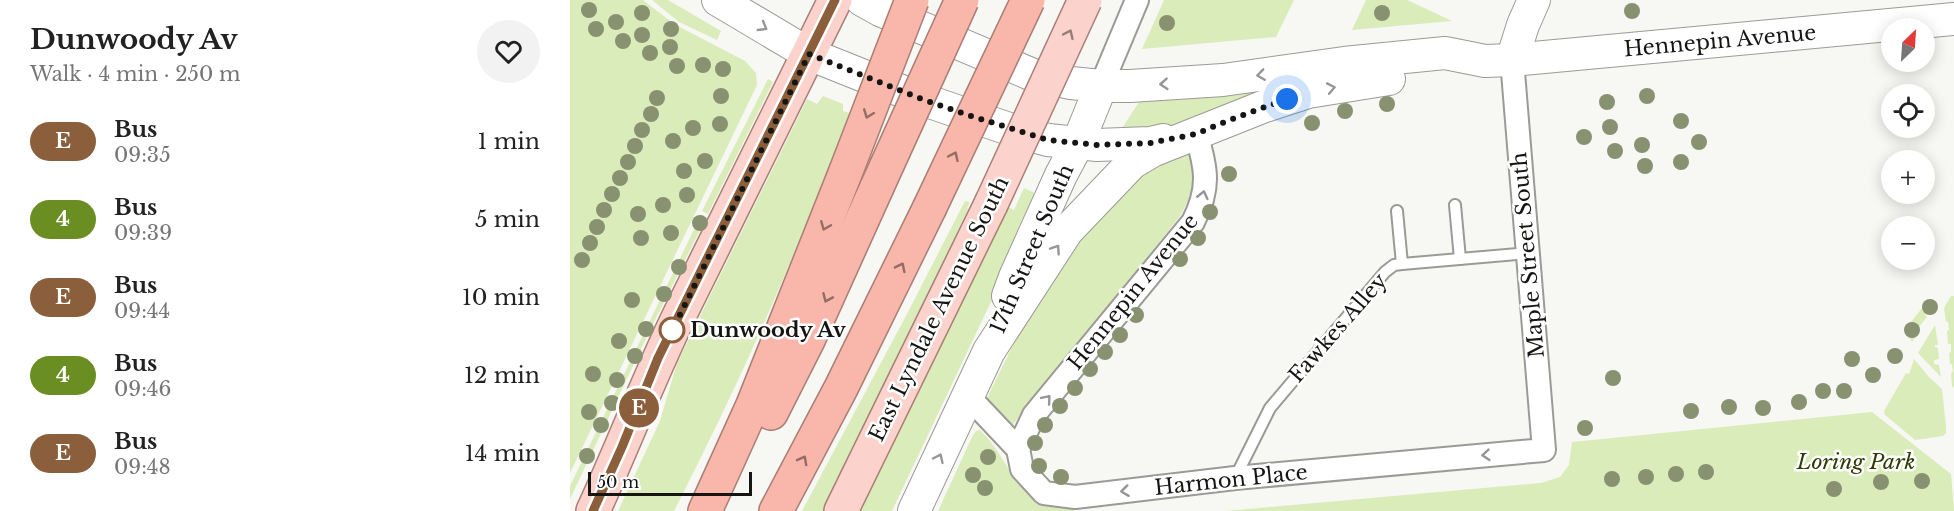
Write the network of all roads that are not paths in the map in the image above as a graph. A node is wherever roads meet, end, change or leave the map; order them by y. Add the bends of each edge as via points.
1 (718, 0) edge
2 (862, 0) edge
3 (912, 0) edge
4 (962, 0) edge
5 (1028, 0) edge
6 (1085, 0) edge
7 (1137, 0) edge
8 (1534, 0) edge
9 (830, 9) edge
10 (1954, 19) edge
11 (809, 54) junction
12 (1498, 60) junction
13 (1101, 86) junction
14 (1196, 134) junction
15 (1078, 143) junction
16 (1455, 205) dead end
17 (1397, 211) dead end
18 (1528, 253) junction
19 (1460, 259) junction
20 (1402, 264) junction
21 (989, 351) junction
22 (968, 396) junction
23 (1018, 448) junction
24 (1544, 450) joint
25 (1235, 478) junction
26 (593, 511) edge
27 (705, 511) edge
28 (717, 511) edge
29 (776, 511) edge
30 (841, 511) edge
31 (914, 511) edge

1 -> 11 main road
2 - 13 main road, Hennepin Avenue via 1033,75
3 -> 27 highway, bridge via 753,405
4 -> 28 highway, bridge via 808,340
29 -> 5 highway, bridge via 842,388
30 -> 6 main road, East Lyndale Avenue South, bridge via 991,204
7 - 13 street
8 - 12 main road via 1523,25
9 - 11 main road
10 - 12 main road, Hennepin Avenue
11 - 15 main road via 1001,126 1048,140
11 - 26 main road via 663,348
12 -> 13 main road, Hennepin Avenue via 1445,53 1223,80
14 -> 12 main road, Hennepin Avenue via 1308,92 1445,72
12 - 18 street, Maple Street South
13 - 15 main road, 17th Street South
14 - 15 main road via 1150,143
21 -> 14 main road via 1067,231 1113,182 1132,163 1152,151
23 -> 14 street, Hennepin Avenue via 1034,415 1193,222 1206,189
15 - 21 main road, 17th Street South via 1015,277
16 - 19 lane
17 - 20 lane
18 - 19 lane, Fawkes Alley
18 - 24 street, Maple Street South
19 - 20 lane, Fawkes Alley
20 - 25 lane, Fawkes Alley via 1385,272 1269,408
21 - 22 main road
22 - 23 street, Harmon Place
31 -> 22 main road
25 -> 23 street, Harmon Place via 1065,496 1044,493 1022,469
24 -> 25 street, Harmon Place

